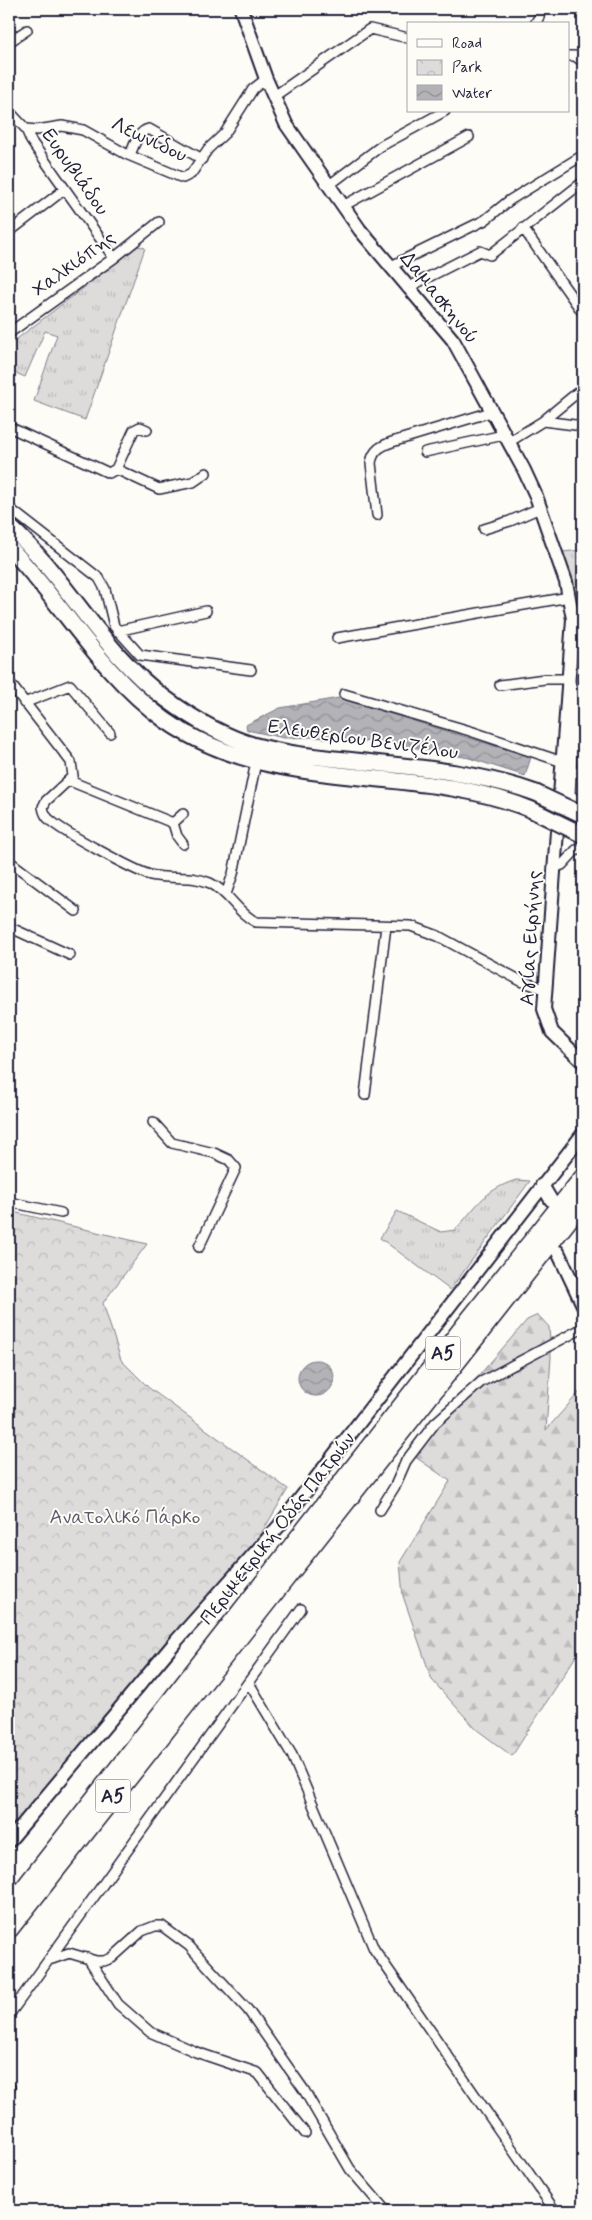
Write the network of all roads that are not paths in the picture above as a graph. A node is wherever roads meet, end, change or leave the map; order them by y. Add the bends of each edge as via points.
1 (241, 9) edge
2 (540, 9) edge
3 (536, 22) edge
4 (27, 30) dead end
5 (407, 38) edge
6 (9, 42) edge
7 (570, 56) edge
8 (583, 62) edge
9 (266, 79) junction
10 (273, 97) junction
11 (9, 111) edge
12 (443, 112) edge
13 (26, 129) junction
14 (469, 137) dead end
15 (130, 155) junction
16 (580, 158) dead end
17 (202, 159) junction
18 (583, 182) edge
19 (328, 186) junction
20 (65, 189) junction
21 (343, 206) junction
22 (159, 222) dead end
23 (523, 228) junction
24 (9, 232) edge
25 (114, 258) junction
26 (389, 267) junction
27 (407, 288) junction
28 (583, 313) edge
29 (9, 333) edge
30 (583, 388) edge
31 (491, 412) junction
32 (543, 421) junction
33 (583, 426) edge
34 (9, 427) edge
35 (147, 430) dead end
36 (507, 439) junction
37 (425, 452) dead end
38 (116, 469) junction
39 (206, 473) dead end
40 (9, 508) edge
41 (540, 508) junction
42 (377, 514) dead end
43 (9, 526) edge
44 (484, 529) dead end
45 (9, 546) edge
46 (570, 596) junction
47 (206, 611) dead end
48 (578, 624) edge
49 (117, 631) junction
50 (337, 638) dead end
51 (577, 657) edge
52 (251, 670) dead end
53 (569, 679) junction
54 (9, 682) edge
55 (500, 685) dead end
56 (344, 694) dead end
57 (24, 703) junction
58 (110, 733) dead end
59 (256, 762) junction
60 (563, 762) junction
61 (572, 772) junction
62 (583, 773) edge
63 (70, 780) junction
64 (560, 796) dead end
65 (582, 809) edge
66 (183, 814) dead end
67 (173, 823) junction
68 (557, 831) dead end
69 (583, 835) edge
70 (183, 844) dead end
71 (583, 850) edge
72 (9, 861) edge
73 (553, 868) junction
74 (226, 894) junction
75 (76, 911) dead end
76 (386, 926) junction
77 (9, 928) edge
78 (70, 955) dead end
79 (544, 989) junction
80 (583, 1062) edge
81 (365, 1095) dead end
82 (153, 1122) dead end
83 (579, 1138) edge
84 (583, 1167) edge
85 (583, 1178) edge
86 (542, 1184) junction
87 (550, 1200) dead end
88 (583, 1201) edge
89 (9, 1202) edge
90 (60, 1213) dead end
91 (200, 1247) dead end
92 (558, 1252) dead end
93 (583, 1305) edge
94 (462, 1328) junction
95 (583, 1328) edge
96 (380, 1510) dead end
97 (301, 1609) dead end
98 (249, 1683) junction
99 (9, 1841) edge
100 (9, 1908) edge
101 (9, 1929) edge
102 (88, 1958) junction
103 (47, 1964) junction
104 (9, 2015) edge
105 (305, 2133) dead end
106 (386, 2211) edge
107 (555, 2211) edge

1 - 9 street, Δαμασκηνού
2 - 3 street
4 - 6 street
5 - 10 street via 370,29
7 - 8 street
9 - 10 street, Δαμασκηνού
9 - 17 street, Λεωνίδου via 253,89 225,133
10 - 19 street, Δαμασκηνού via 289,130
11 - 13 street
12 - 19 street via 381,146
13 - 15 street, Λεωνίδου via 78,128
13 - 20 street, Ευρυβιάδου
14 - 21 street
15 - 17 street, Λεωνίδου via 180,178 190,175
15 - 17 street via 139,136 149,129
16 - 26 street via 510,200 485,220
18 - 23 street
19 - 21 street, Δαμασκηνού
20 - 24 street
20 - 25 street, Ευρυβιάδου
21 - 26 street, Δαμασκηνού
22 - 25 street, Χαλκιόπης
23 - 27 street via 490,256 480,251
23 - 28 street
25 - 29 street, Χαλκιόπης
26 - 27 street, Δαμασκηνού
27 - 31 street, Δαμασκηνού via 453,340
30 - 32 street
31 - 36 street, Δαμασκηνού
31 - 42 street via 378,448 372,463
32 - 33 street
32 - 36 street
34 - 38 street via 102,471 111,473
35 - 38 street via 138,427 132,432
36 - 37 street
36 - 41 street, Δαμασκηνού
38 - 39 street via 159,490 193,482
40 - 49 street via 99,578
41 - 44 street via 510,522
41 - 46 street, Δαμασκηνού
43 - 65 main road, Ελευθερίου Βενιζέλου, bridge via 137,674 195,720 256,746 298,755 452,772 500,782
45 - 59 main road, Ελευθερίου Βενιζέλου via 107,668 132,694 189,735
46 - 48 street, Δαμασκηνού
46 - 50 street
47 - 49 street
48 - 51 street, Δαμασκηνού
49 - 52 street via 142,656
51 - 53 street
53 - 55 street
53 - 60 street
53 - 61 street via 575,699
54 - 57 street
56 - 60 street
57 - 58 street via 70,685
57 - 63 street via 71,762 74,772
59 - 69 main road, Ελευθερίου Βενιζέλου, bridge via 298,770 454,787 494,796 532,810
59 - 74 street
60 - 64 street
61 - 62 street
61 - 65 street via 570,795
63 - 67 street
63 - 74 street via 44,804 45,814 51,822 143,872 198,878
66 - 67 street
67 - 70 street
68 - 73 street, Αγίας Ειρήνης
71 - 73 street via 576,850 562,865
72 - 75 street
73 - 79 street, Αγίας Ειρήνης
74 - 76 street via 242,914 262,923
76 - 79 street via 421,929 521,981
76 - 81 street
77 - 78 street
79 - 80 street, Αγίας Ειρήνης via 544,1009 550,1029
82 - 91 street via 172,1142 214,1153 229,1160 236,1168
83 - 86 street
84 - 94 highway
85 - 94 highway, Περιμετρική Οδός Πατρών / Α5
86 - 87 street
86 - 99 street via 279,1526 177,1640
88 - 101 highway, Περιμετρική Οδός Πατρών / Α5
89 - 90 street
92 - 93 street
94 - 100 highway, Περιμετρική Οδός Πατρών / Α5
95 - 96 street via 481,1382 435,1424 406,1461
97 - 98 street
98 - 103 street
98 - 107 street via 292,1755 374,1950
102 - 103 street via 77,1953 63,1953
102 - 105 street via 118,2004 150,2032 258,2073
102 - 106 street via 104,1961 112,1958 142,1931 155,1926 162,1926 189,1946 248,2010 304,2090 350,2169
103 - 104 street

